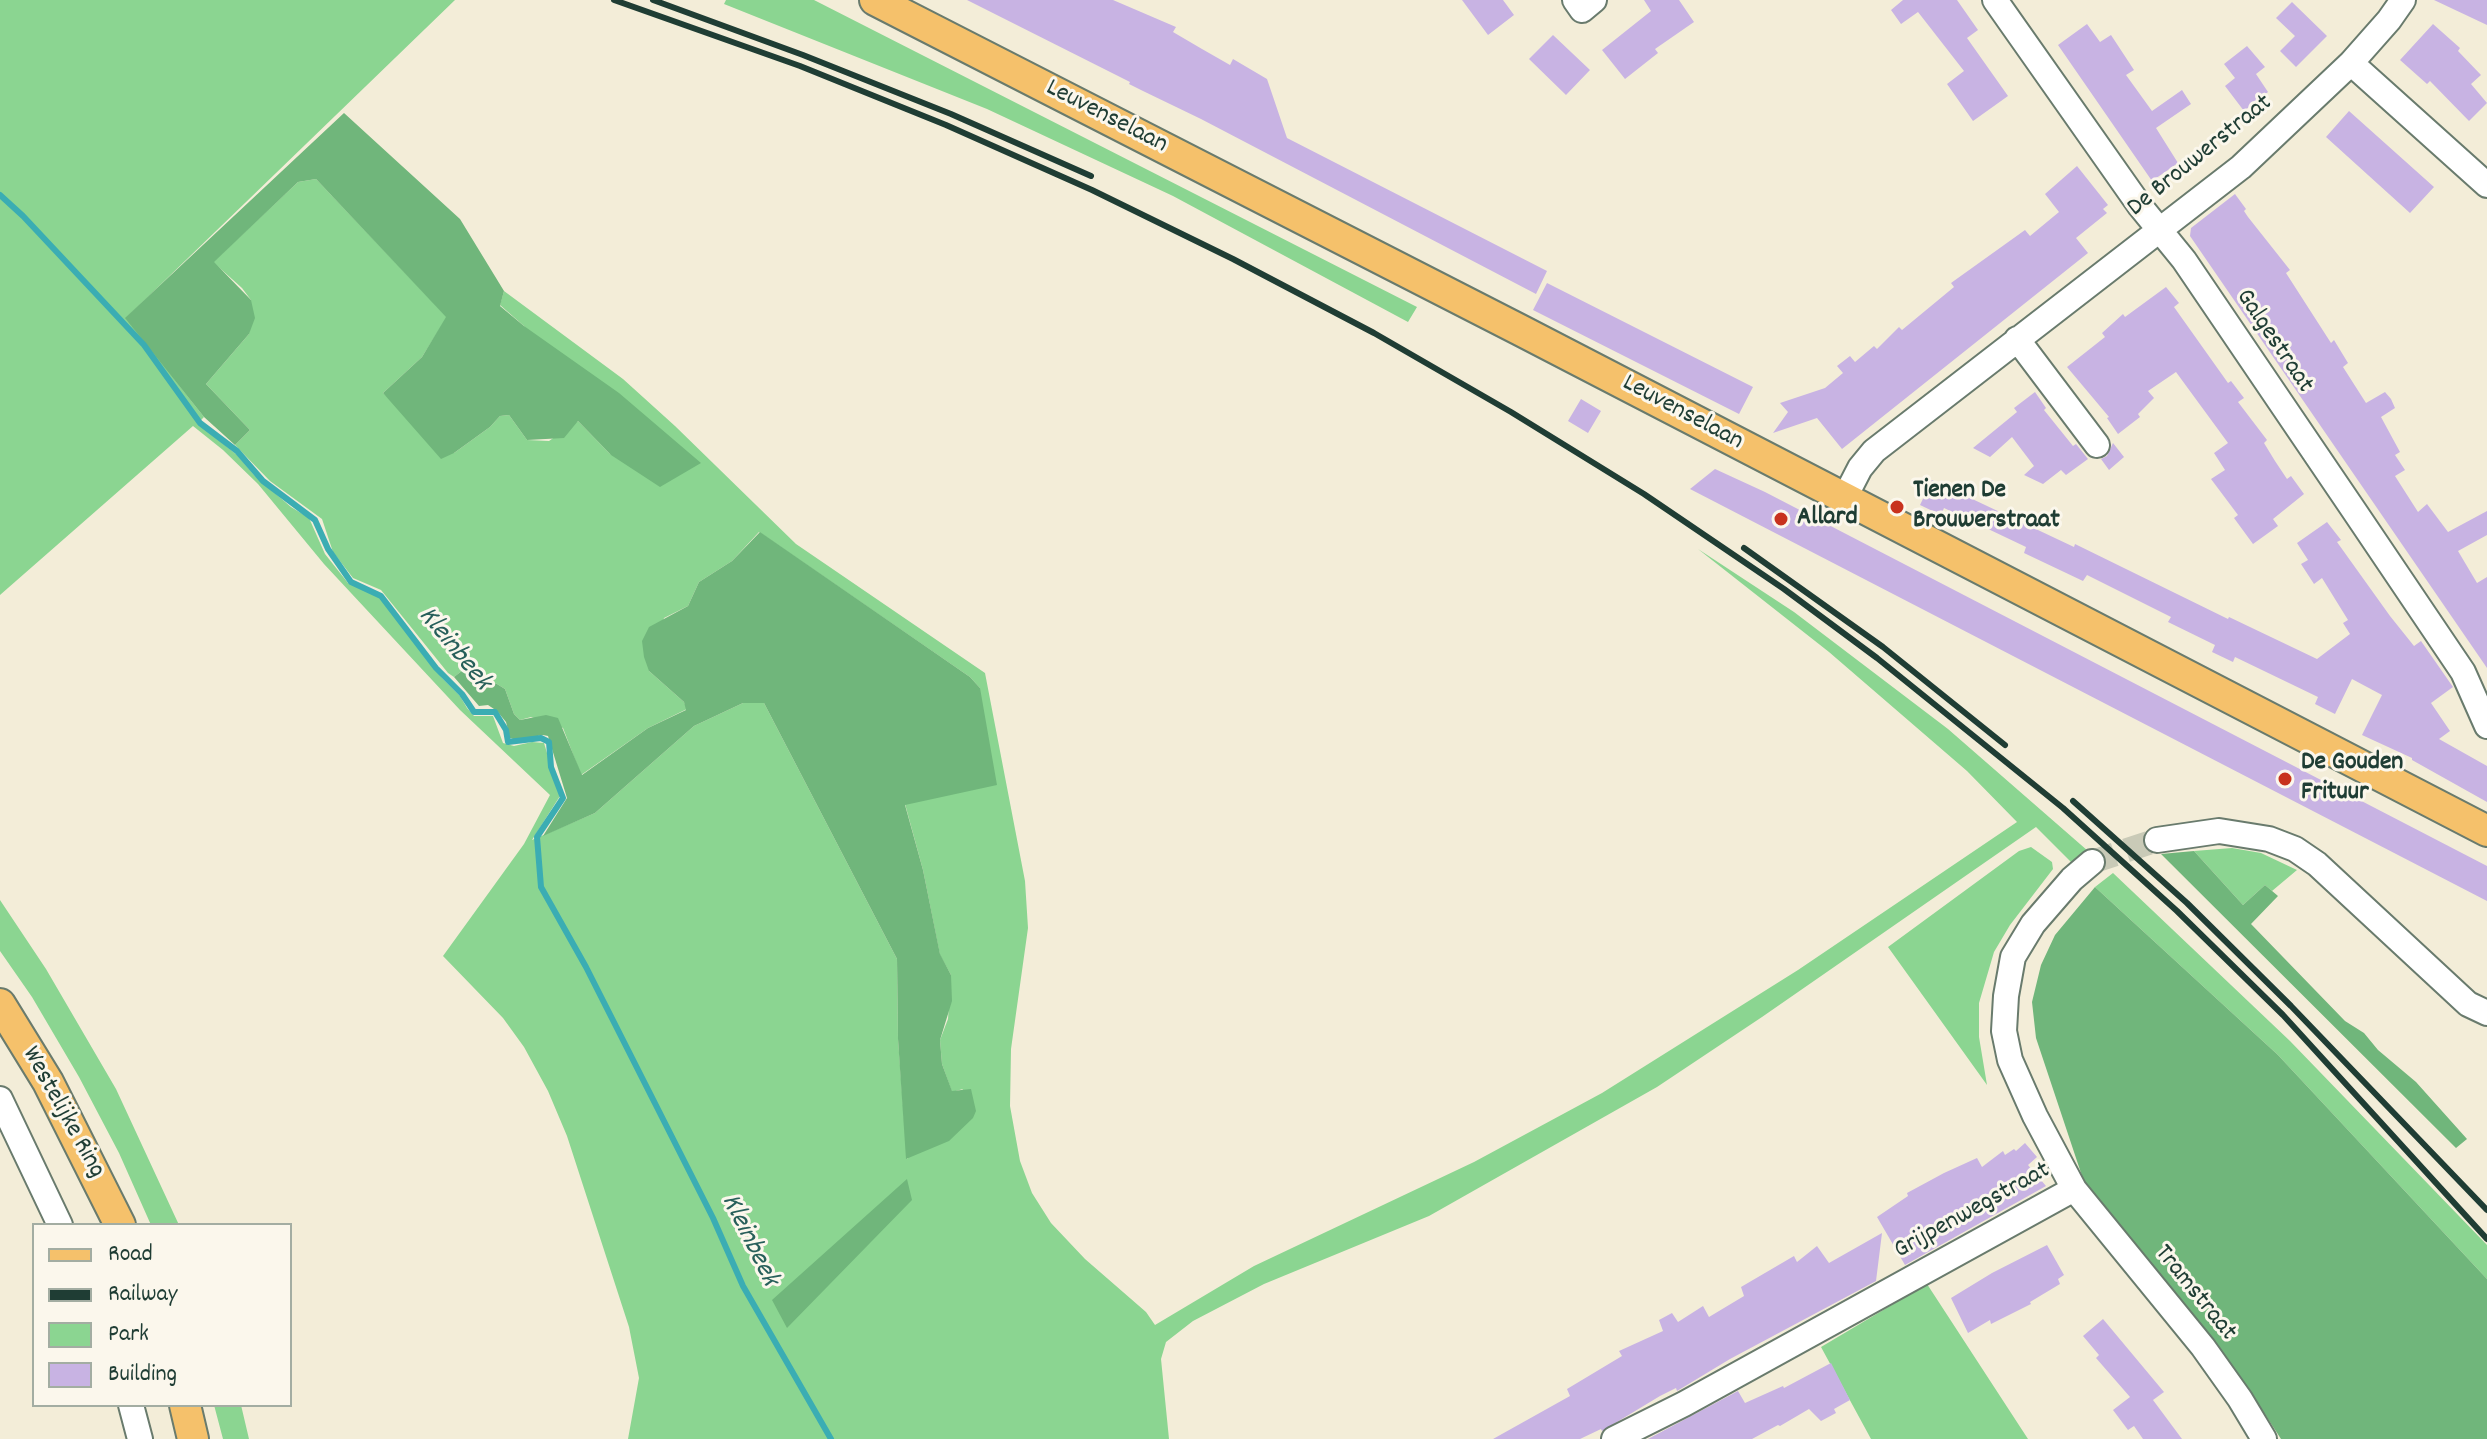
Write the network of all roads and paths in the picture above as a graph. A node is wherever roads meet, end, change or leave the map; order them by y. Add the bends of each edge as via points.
1 (875, 0) edge
2 (1575, 0) edge
3 (1594, 0) edge
4 (1995, 0) edge
5 (2403, 0) edge
6 (2351, 63) junction
7 (2487, 185) edge
8 (2158, 229) junction
9 (2017, 339) junction
10 (2097, 445) dead end
11 (1844, 499) junction
12 (2487, 726) edge
13 (2487, 831) edge
14 (2157, 840) tunnel mouth
15 (2092, 862) tunnel mouth
16 (0, 1004) edge
17 (2487, 1013) edge
18 (0, 1099) edge
19 (2074, 1189) junction
20 (59, 1223) edge
21 (119, 1223) edge
22 (132, 1407) edge
23 (185, 1407) edge
24 (140, 1439) edge
25 (193, 1439) edge
26 (1614, 1439) edge
27 (2264, 1439) edge

1 - 11 main road, Leuvenselaan
2 - 3 street via 1582,10
4 - 8 street, Galgestraat
5 - 6 street, De Brouwerstraat
6 - 7 street
6 - 8 street, De Brouwerstraat via 2241,167
8 - 9 street, De Brouwerstraat
8 - 12 street, Galgestraat via 2463,672
9 - 10 street
9 - 11 street, De Brouwerstraat via 1874,451
11 - 13 main road, Leuvenselaan
14 - 17 street via 2219,831 2295,849 2468,1004
15 - 19 street, Grijpenwegstraat via 2033,924 2013,957 2004,1031 2010,1060
16 - 21 main road, Westelijke Ring via 48,1082
18 - 20 street
19 - 26 street, Grijpenwegstraat
19 - 27 street, Tramstraat via 2203,1347
22 - 24 street
23 - 25 main road

